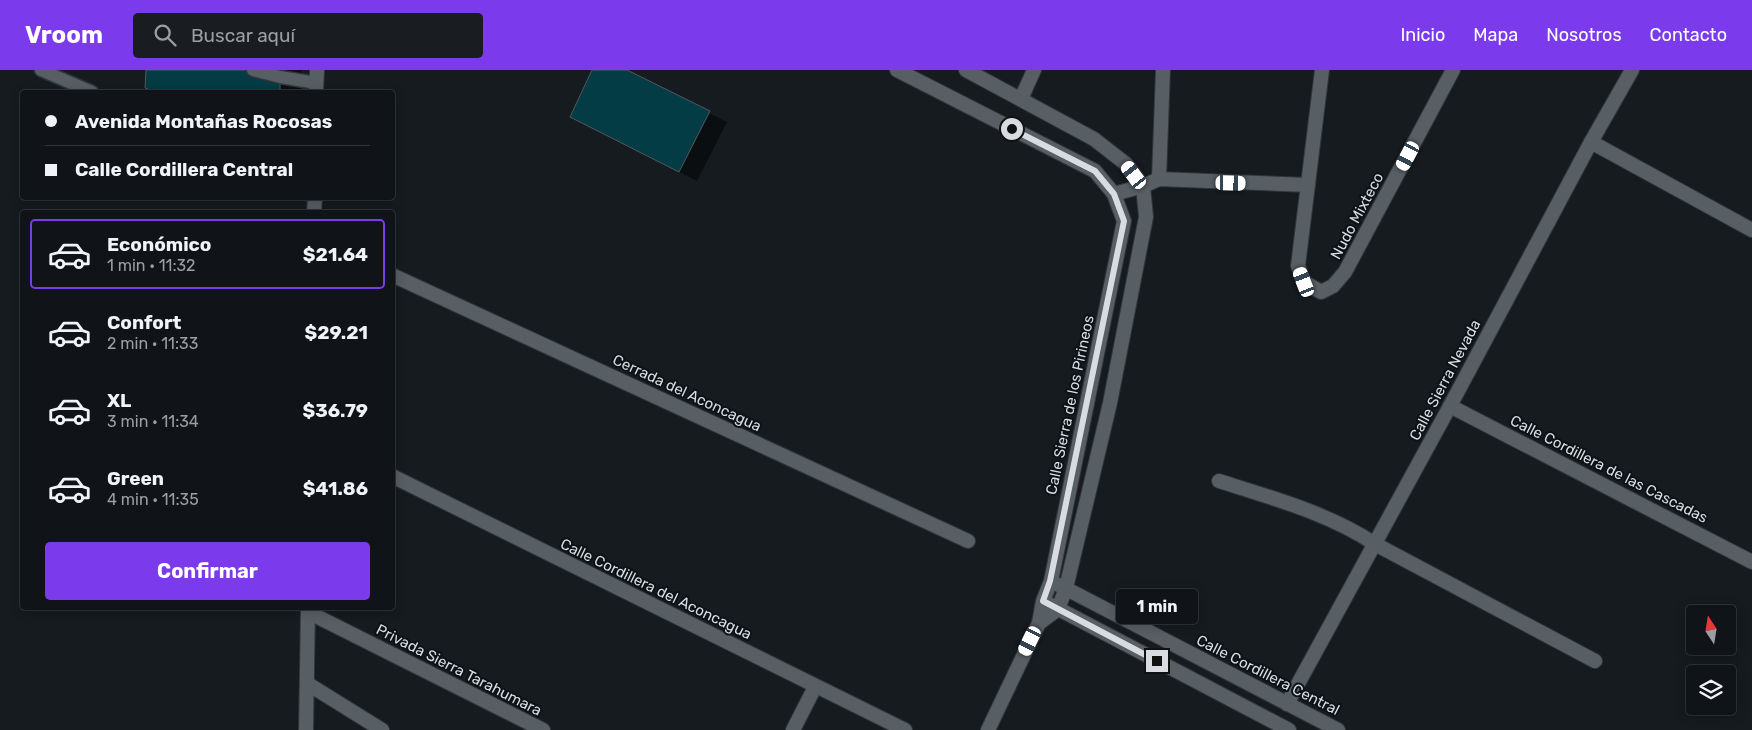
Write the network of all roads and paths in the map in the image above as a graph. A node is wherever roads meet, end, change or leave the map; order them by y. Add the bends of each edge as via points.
1 (41, 70) edge
2 (253, 70) edge
3 (897, 70) edge
4 (966, 70) edge
5 (1034, 70) edge
6 (1163, 70) edge
7 (1322, 70) edge
8 (1453, 70) edge
9 (1632, 70) edge
10 (316, 82) edge
11 (87, 90) edge
12 (1021, 99) junction
13 (1591, 142) junction
14 (1159, 179) junction
15 (1308, 185) junction
16 (1143, 186) junction
17 (1114, 194) junction
18 (1752, 230) edge
19 (395, 276) edge
20 (1450, 406) junction
21 (395, 477) edge
22 (1218, 481) dead end
23 (968, 542) dead end
24 (1375, 544) junction
25 (1752, 562) edge
26 (1050, 581) junction
27 (1066, 588) junction
28 (1043, 601) junction
29 (1058, 609) junction
30 (308, 610) edge
31 (1039, 624) junction
32 (1595, 661) dead end
33 (308, 684) junction
34 (815, 687) junction
35 (1287, 704) junction
36 (306, 730) edge
37 (382, 730) edge
38 (542, 730) edge
39 (793, 730) edge
40 (905, 730) edge
41 (988, 730) edge
42 (1289, 730) edge
43 (1338, 730) edge

1 - 11 lane
2 - 10 lane
3 - 17 street, Calle Sierra de los Pirineos via 1095,171
4 - 12 street
5 - 12 street
6 - 14 street
7 - 15 street, Nudo Mixteco
8 - 15 street, Nudo Mixteco via 1345,272 1333,286 1321,292 1304,282 1298,266
9 - 13 street, Calle Sierra Nevada
12 - 16 street via 1094,138 1126,164
13 - 18 street
13 - 20 street, Calle Sierra Nevada
14 - 15 street
14 - 16 street
16 - 17 street
16 - 27 street via 1146,217 1110,403
17 - 26 street, Calle Sierra de los Pirineos via 1124,221
19 - 23 street, Cerrada del Aconcagua
20 - 24 street, Calle Sierra Nevada
20 - 25 street, Calle Cordillera de las Cascadas
21 - 34 street, Calle Cordillera del Aconcagua
22 - 24 street via 1309,510
24 - 32 street
24 - 35 street, Calle Sierra Nevada
26 - 27 street, Calle Cordillera Central
26 - 28 street, Calle Sierra de los Pirineos
27 - 29 street
27 - 35 street, Calle Cordillera Central
28 - 29 street
28 - 31 street, Calle Sierra de los Pirineos
29 - 31 street, Calle Sierra de los Pirineos
29 - 42 street
30 - 33 street
30 - 38 street, Privada Sierra Tarahumara
31 - 41 street, Calle Sierra de los Pirineos
33 - 36 street
33 - 37 street
34 - 39 street
34 - 40 street, Calle Cordillera del Aconcagua
35 - 43 street, Calle Cordillera Central

